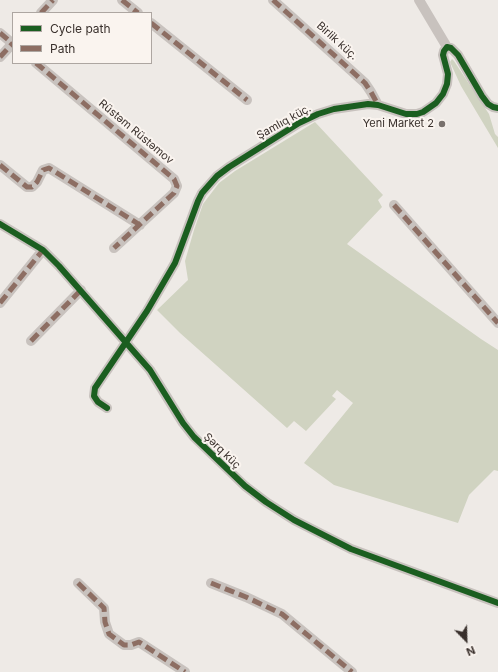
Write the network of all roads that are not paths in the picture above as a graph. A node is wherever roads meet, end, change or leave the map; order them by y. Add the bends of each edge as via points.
1 (53, 0) edge
2 (122, 0) edge
3 (419, 0) edge
4 (279, 2) edge
5 (42, 12) edge
6 (137, 12) edge
7 (152, 24) edge
8 (0, 33) edge
9 (12, 42) edge
10 (12, 44) edge
11 (447, 48) junction
12 (0, 57) edge
13 (37, 64) edge
14 (247, 100) dead end
15 (378, 105) junction
16 (498, 108) edge
17 (0, 165) edge
18 (394, 205) dead end
19 (0, 224) edge
20 (140, 225) junction
21 (114, 248) dead end
22 (43, 250) junction
23 (81, 290) junction
24 (0, 303) edge
25 (498, 323) edge
26 (31, 341) dead end
27 (126, 343) junction
28 (107, 408) dead end
29 (78, 583) dead end
30 (211, 583) dead end
31 (498, 603) edge
32 (185, 672) edge
33 (352, 672) edge

1 - 5 street
2 - 6 street
3 - 11 street
4 - 15 street, Birlik küç. via 365,83
7 - 14 street
8 - 9 street
10 - 12 street
11 - 15 street, Şamlıq küç. via 443,55 448,74 447,84 443,94 430,108 417,114 406,114
11 - 16 street via 451,48 458,55 488,104
13 - 20 street, Rüstəm Rüstəmov via 174,179 177,186 174,193
15 - 27 street, Şamlıq küç. via 334,109 309,118 217,176 202,193 175,262
17 - 20 street via 28,187 32,187 43,170 49,168
18 - 25 street
19 - 22 street, Şərq küç
20 - 21 street, Rüstəm Rüstəmov
22 - 23 street, Şərq küç
22 - 24 street
23 - 26 street
23 - 27 street, Şərq küç
27 - 28 street, Şamlıq küç. via 95,388 94,396
27 - 31 street, Şərq küç via 154,375 194,437 245,486 266,502 294,520 351,549
29 - 32 street via 104,608 109,634 124,645 139,642
30 - 33 street via 282,614

